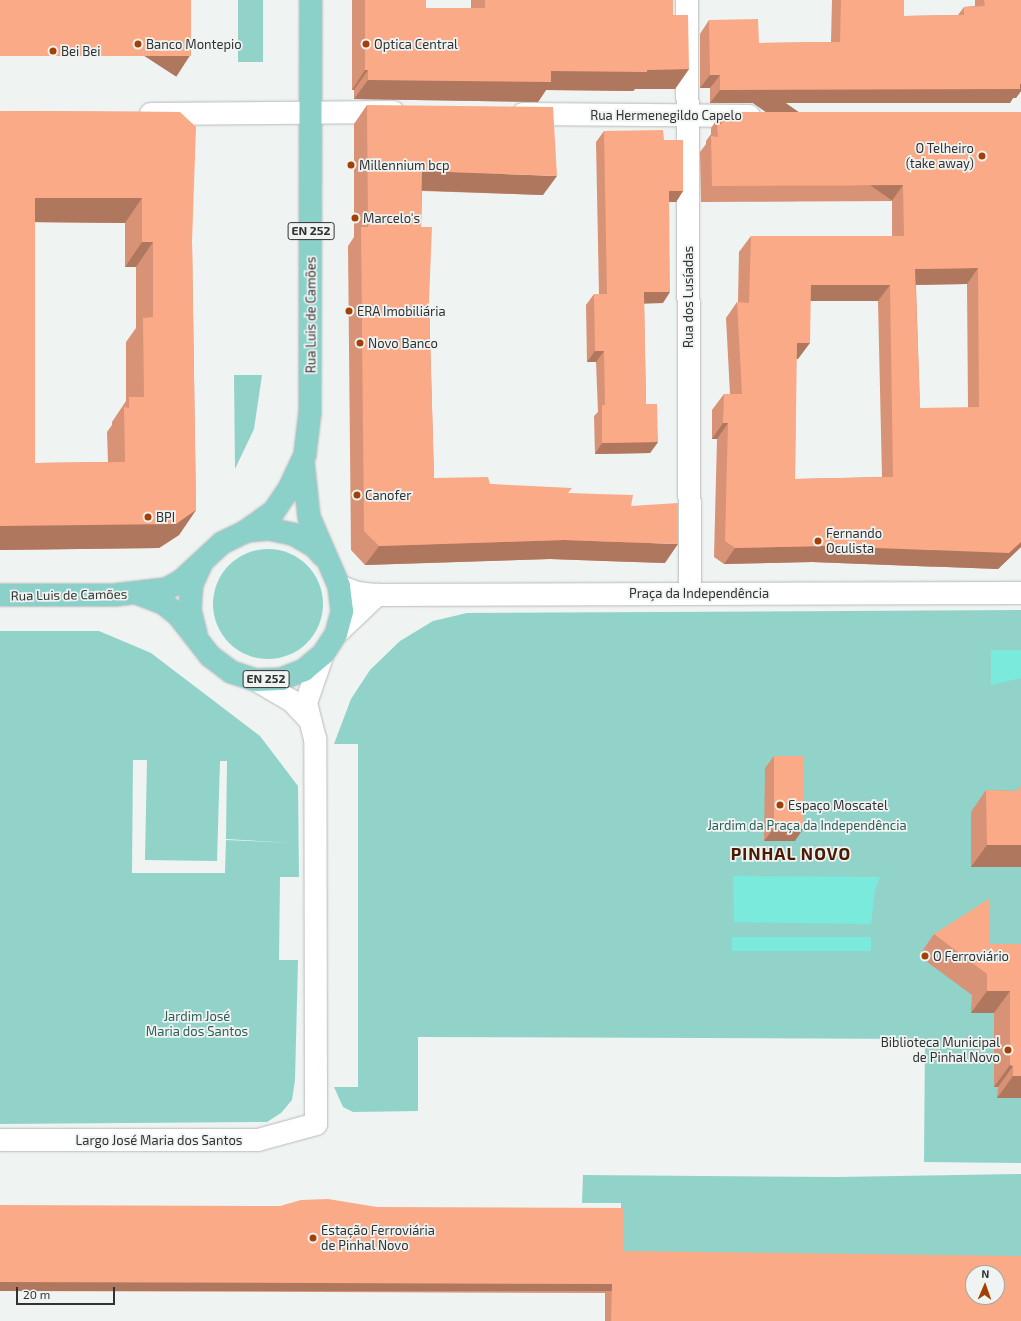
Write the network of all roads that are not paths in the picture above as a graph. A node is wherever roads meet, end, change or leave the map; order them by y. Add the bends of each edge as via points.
1 (311, 0) edge
2 (687, 0) edge
3 (311, 111) junction
4 (412, 112) edge
5 (506, 114) edge
6 (132, 115) edge
7 (686, 116) junction
8 (773, 116) edge
9 (303, 461) junction
10 (245, 532) junction
11 (203, 561) junction
12 (330, 564) junction
13 (339, 586) junction
14 (690, 593) junction
15 (1021, 593) edge
16 (138, 594) junction
17 (0, 595) edge
18 (376, 595) junction
19 (336, 634) junction
20 (196, 635) junction
21 (323, 654) junction
22 (256, 680) junction
23 (308, 718) junction
24 (0, 1140) edge

1 - 3 main road, Rua Luis de Camões / EN 252
2 - 7 street, Rua dos Lusíadas
3 - 4 street
3 - 6 street
3 - 9 main road, Rua Luis de Camões / EN 252 via 311,393
5 - 7 street, Rua Hermenegildo Capelo
7 - 8 street, Rua Hermenegildo Capelo
7 - 14 street, Rua dos Lusíadas
9 - 10 main road, Rua Luis de Camões / EN 252 via 274,511
9 - 12 main road, Rua Luis de Camões / EN 252 via 309,517
10 - 11 main road, Rua Luis de Camões / EN 252 via 222,543
10 - 12 main road, Rua Luis de Camões / EN 252 via 269,529 293,534 314,546
11 - 16 main road, Rua Luis de Camões / EN 252 via 182,580 166,589
11 - 20 main road, Rua Luis de Camões / EN 252 via 192,584 190,603
12 - 13 main road, Rua Luis de Camões / EN 252
13 - 18 street, Praça da Independência via 357,593
13 - 19 main road, Rua Luis de Camões / EN 252 via 342,611
14 - 15 street, Praça da Independência
14 - 18 street, Praça da Independência
16 - 17 main road, Rua Luis de Camões / EN 252
16 - 20 main road, Rua Luis de Camões / EN 252 via 163,603
18 - 19 street
19 - 21 main road, Rua Luis de Camões / EN 252
20 - 22 main road, Rua Luis de Camões / EN 252 via 210,656 231,672
21 - 22 main road, Rua Luis de Camões / EN 252 via 304,670 281,679
21 - 23 street via 306,703
22 - 23 street via 292,701
23 - 24 street, Largo José Maria dos Santos via 315,739 316,1124 258,1140

